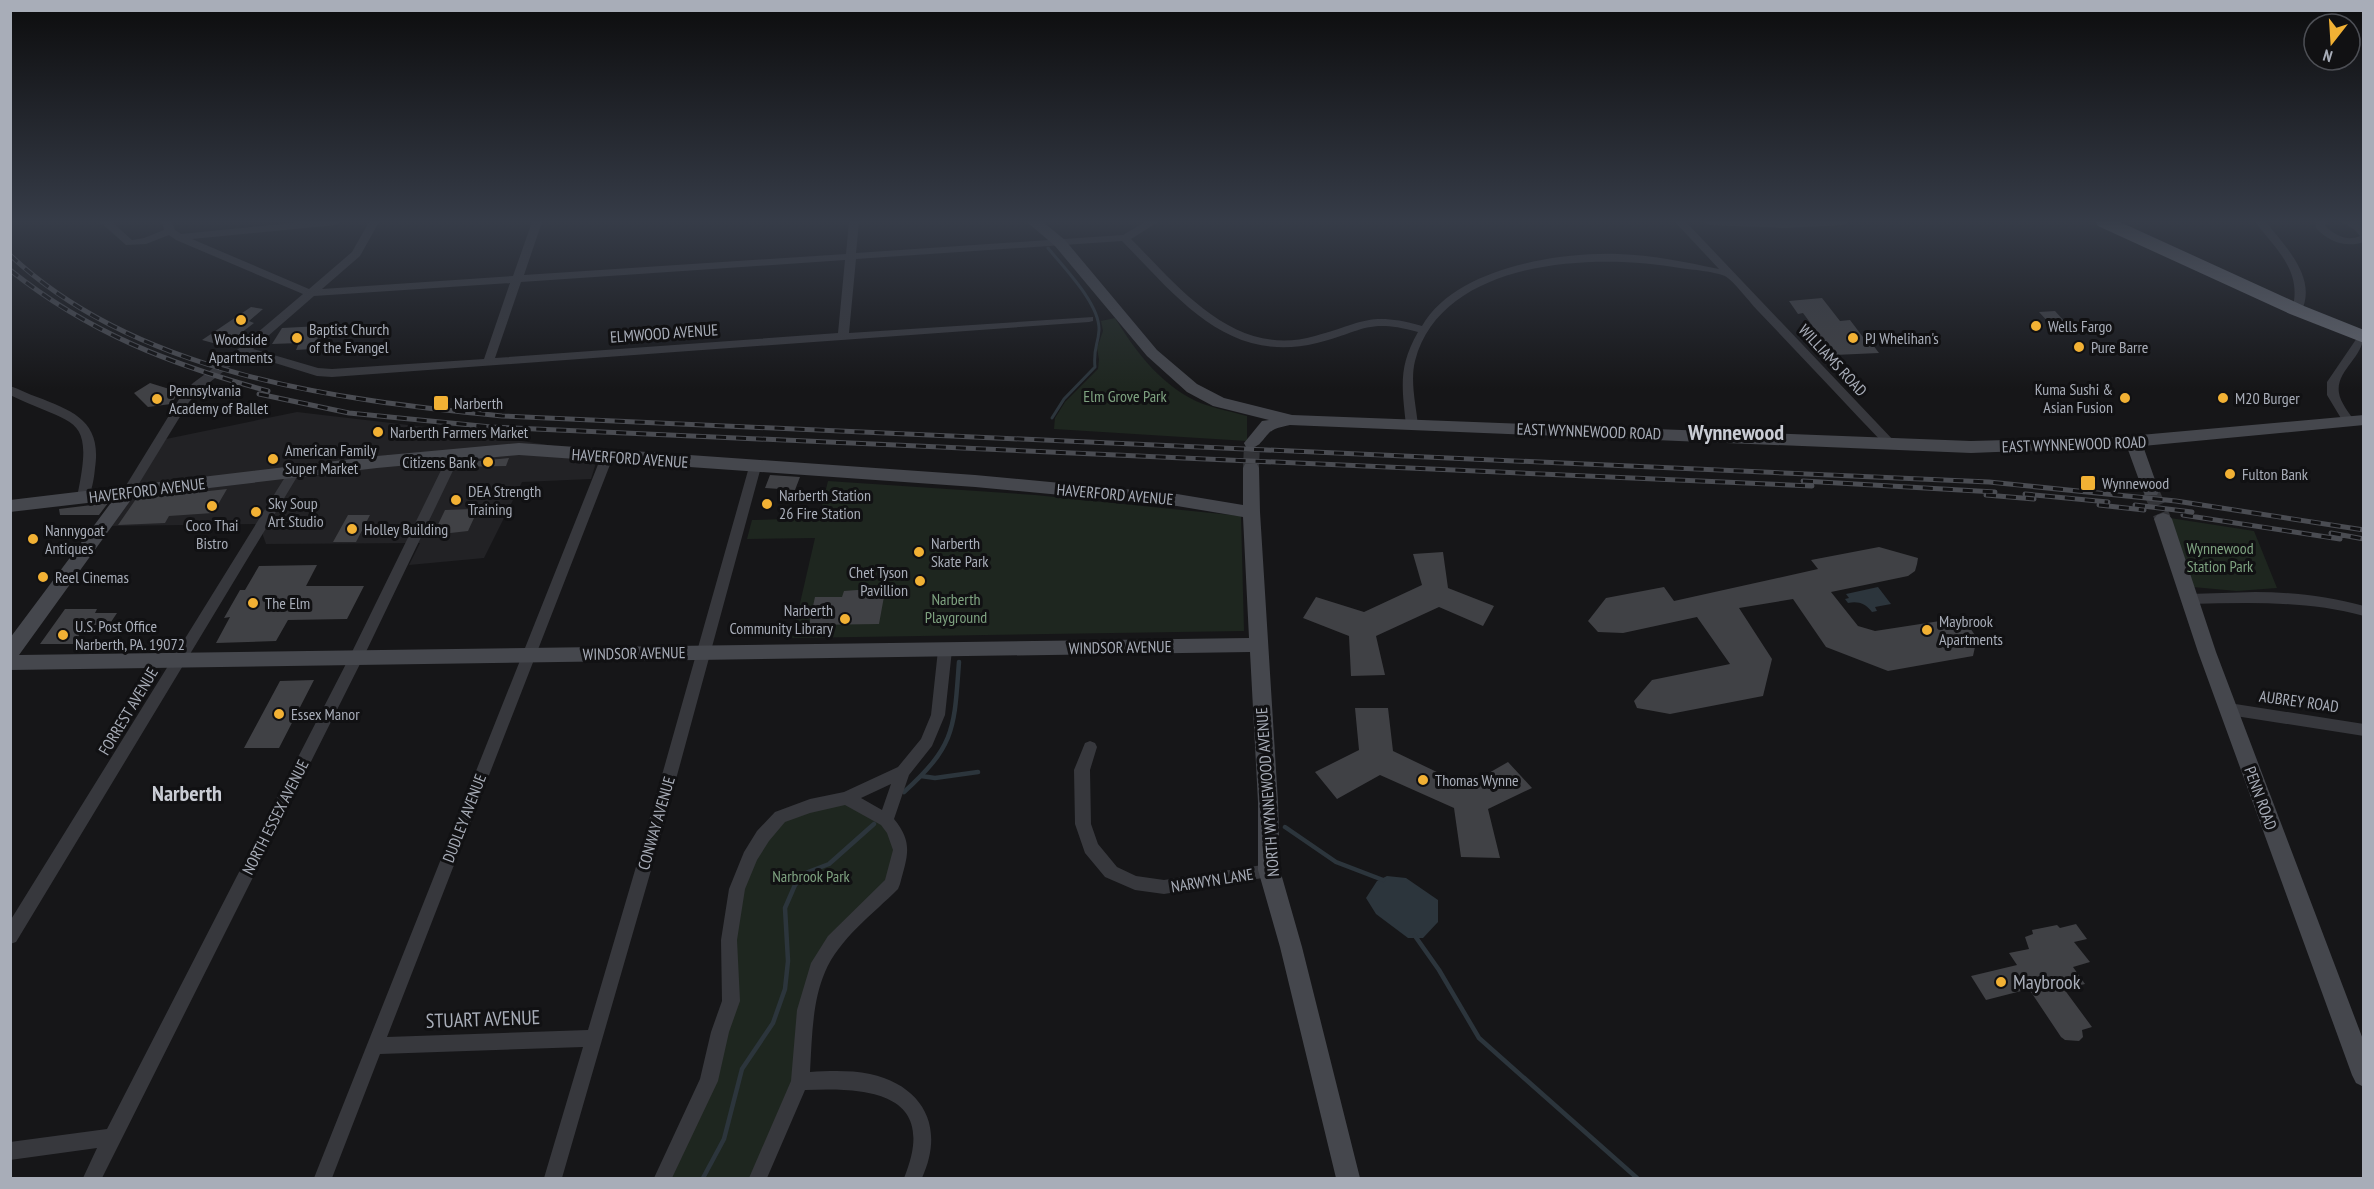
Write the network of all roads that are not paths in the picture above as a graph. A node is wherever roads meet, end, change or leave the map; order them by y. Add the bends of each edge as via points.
1 (273, 277) edge
2 (328, 277) edge
3 (552, 277) edge
4 (849, 277) edge
5 (1089, 277) edge
6 (1166, 277) edge
7 (1495, 277) edge
8 (1732, 277) edge
9 (2226, 277) edge
10 (2297, 277) edge
11 (517, 280) junction
12 (309, 293) junction
13 (2297, 310) junction
14 (1089, 319) dead end
15 (1422, 330) junction
16 (843, 336) junction
17 (2363, 337) edge
18 (244, 350) junction
19 (488, 362) junction
20 (12, 394) edge
21 (1249, 410) junction
22 (1292, 420) junction
23 (2356, 421) edge
24 (1412, 425) junction
25 (1888, 442) junction
26 (2134, 443) junction
27 (455, 454) junction
28 (607, 457) junction
29 (755, 467) junction
30 (1251, 468) tunnel mouth
31 (294, 472) junction
32 (2151, 491) tunnel mouth
33 (128, 492) junction
34 (83, 497) junction
35 (10, 506) edge
36 (1251, 512) junction
37 (2163, 519) tunnel mouth
38 (2189, 599) junction
39 (2364, 611) edge
40 (1257, 645) junction
41 (945, 650) junction
42 (703, 652) junction
43 (10, 653) edge
44 (528, 656) junction
45 (356, 658) junction
46 (180, 660) junction
47 (10, 663) edge
48 (2229, 709) junction
49 (2364, 730) edge
50 (1090, 747) dead end
51 (903, 772) junction
52 (846, 798) junction
53 (886, 820) junction
54 (1269, 871) junction
55 (10, 937) edge
56 (593, 1038) junction
57 (375, 1046) junction
58 (2364, 1075) edge
59 (800, 1081) junction
60 (114, 1137) junction
61 (10, 1151) edge
62 (92, 1179) edge
63 (323, 1179) edge
64 (553, 1179) edge
65 (663, 1179) edge
66 (758, 1179) edge
67 (913, 1179) edge
68 (1348, 1179) edge

1 - 12 street
2 - 12 street
3 - 11 street
4 - 16 street
5 - 21 street, EAST WYNNEWOOD ROAD via 1172,372 1219,402
6 - 15 street via 1227,332 1270,346 1296,345 1380,320
7 - 15 street via 1475,285 1444,306
8 - 25 street, WILLIAMS ROAD
9 - 13 highway
10 - 13 street via 2301,288
11 - 12 street
11 - 19 street
12 - 18 street
13 - 17 highway
14 - 16 street, ELMWOOD AVENUE
15 - 24 street via 1409,363
16 - 19 street, ELMWOOD AVENUE
17 - 23 street via 2333,382 2333,395
18 - 19 street, ELMWOOD AVENUE via 332,373
18 - 33 street via 185,399
20 - 34 street via 69,414 81,424 91,447
21 - 22 street, EAST WYNNEWOOD ROAD
21 - 22 street via 1252,443 1268,425
22 - 24 street, EAST WYNNEWOOD ROAD
23 - 26 street, EAST WYNNEWOOD ROAD
24 - 25 street, EAST WYNNEWOOD ROAD
25 - 26 street, EAST WYNNEWOOD ROAD via 1971,447
26 - 32 street
27 - 28 street, HAVERFORD AVENUE via 519,449
27 - 31 street, HAVERFORD AVENUE
27 - 45 street, NORTH ESSEX AVENUE
28 - 29 street, HAVERFORD AVENUE
28 - 44 street, DUDLEY AVENUE
29 - 36 street, HAVERFORD AVENUE via 987,482 1177,500
29 - 42 street, CONWAY AVENUE
30 - 36 street, NORTH WYNNEWOOD AVENUE
31 - 33 street, HAVERFORD AVENUE
31 - 46 street, FORREST AVENUE
33 - 34 street, HAVERFORD AVENUE
33 - 43 street
34 - 35 street, HAVERFORD AVENUE
36 - 40 street, NORTH WYNNEWOOD AVENUE
37 - 38 street, PENN ROAD
38 - 39 street via 2318,599
38 - 48 street, PENN ROAD
40 - 41 street, WINDSOR AVENUE
40 - 54 street, NORTH WYNNEWOOD AVENUE
41 - 42 street, WINDSOR AVENUE
41 - 51 street via 938,715 927,742
42 - 44 street, WINDSOR AVENUE
42 - 56 street, CONWAY AVENUE
44 - 45 street, WINDSOR AVENUE
44 - 57 street, DUDLEY AVENUE
45 - 46 street, WINDSOR AVENUE
45 - 60 street, NORTH ESSEX AVENUE
46 - 47 street, WINDSOR AVENUE
46 - 55 street, FORREST AVENUE
48 - 49 street, AUBREY ROAD
48 - 58 street, PENN ROAD
50 - 54 street, NARWYN LANE via 1082,770 1083,824 1091,848 1111,872 1135,883 1164,887
51 - 52 street
51 - 53 street
52 - 53 street
52 - 65 street via 780,817 750,857 737,889 729,940 731,1001 709,1081
53 - 59 street via 901,850 892,884 834,941 816,969 806,1010
54 - 68 street, NORTH WYNNEWOOD AVENUE
56 - 57 street, STUART AVENUE
56 - 64 street, CONWAY AVENUE
57 - 63 street, DUDLEY AVENUE
59 - 66 street
59 - 67 street via 872,1083 894,1091 915,1108 924,1131 921,1165
60 - 61 street
60 - 62 street, NORTH ESSEX AVENUE

